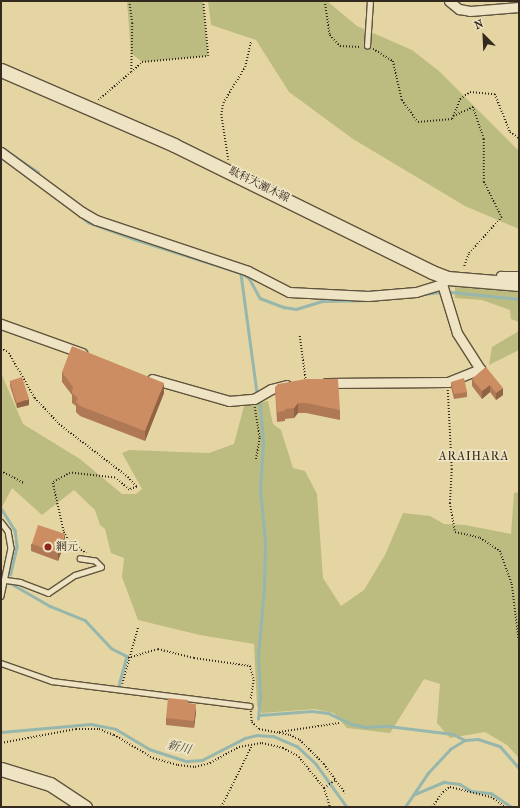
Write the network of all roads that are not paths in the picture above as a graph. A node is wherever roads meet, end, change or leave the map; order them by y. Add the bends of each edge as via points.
1 (370, 1) edge
2 (449, 1) edge
3 (519, 7) edge
4 (367, 46) road end
5 (1, 70) edge
6 (1, 152) edge
7 (519, 276) edge
8 (450, 281) junction
9 (498, 282) junction
10 (519, 284) edge
11 (1, 324) edge
12 (95, 358) edge
13 (145, 376) edge
14 (1, 522) edge
15 (80, 559) dead end
16 (6, 580) junction
17 (1, 596) edge
18 (1, 663) edge
19 (249, 706) road end
20 (1, 769) edge
21 (85, 807) edge

1 - 4 lane
2 - 3 street via 459,9 470,11
5 - 8 main road, 駄科大瀬木線 via 89,107 230,172
6 - 8 street via 96,220 248,271 289,292 368,296 416,292
7 - 9 street via 501,276
8 - 9 main road, 駄科大瀬木線
8 - 13 street via 457,332 480,369 448,382 302,383 271,389 254,400 229,400
9 - 10 main road, 駄科大瀬木線
11 - 12 street
14 - 16 lane via 8,532 11,548
15 - 16 lane via 95,561 100,565 100,569 75,575 48,593 20,582
16 - 17 lane
18 - 19 lane via 52,681
20 - 21 main road via 50,784

